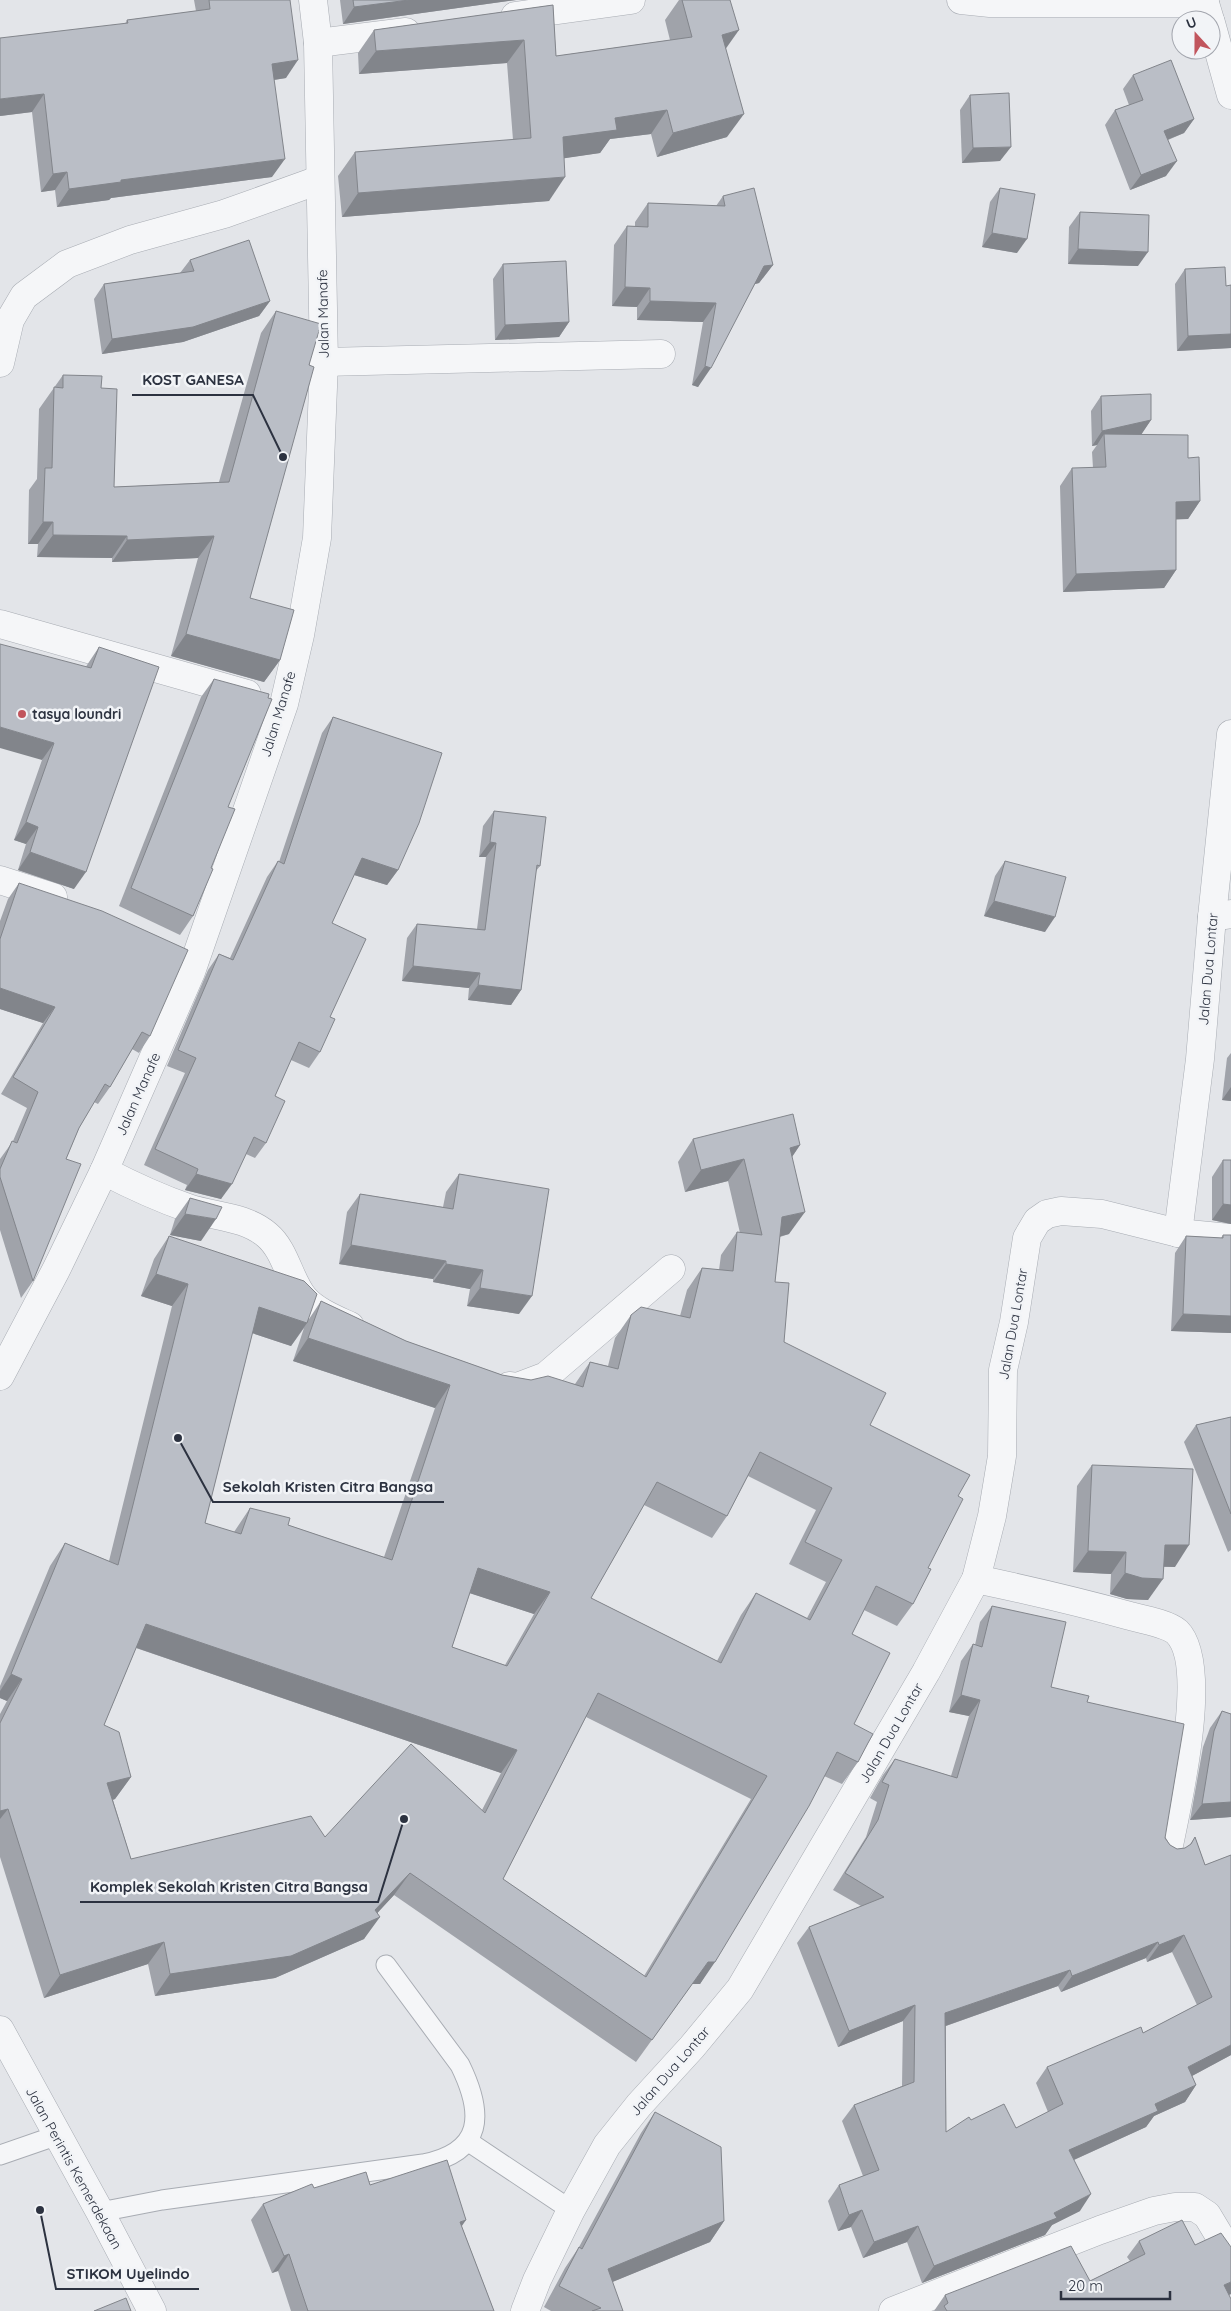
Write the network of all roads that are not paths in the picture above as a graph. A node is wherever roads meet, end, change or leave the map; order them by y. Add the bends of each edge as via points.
1 (313, 0) edge
2 (631, 0) edge
3 (961, 0) edge
4 (1183, 10) edge
5 (493, 20) edge
6 (434, 28) edge
7 (318, 43) junction
8 (1221, 60) edge
9 (1231, 95) edge
10 (319, 180) junction
11 (661, 354) dead end
12 (0, 362) edge
13 (324, 362) junction
14 (0, 624) edge
15 (284, 704) junction
16 (1231, 734) edge
17 (1225, 848) edge
18 (0, 880) edge
19 (79, 906) edge
20 (1221, 916) edge
21 (171, 947) edge
22 (196, 959) junction
23 (104, 1171) junction
24 (1178, 1233) junction
25 (1231, 1238) edge
26 (671, 1269) dead end
27 (372, 1337) edge
28 (0, 1376) edge
29 (483, 1380) edge
30 (976, 1579) junction
31 (1168, 1850) edge
32 (386, 1965) dead end
33 (0, 2030) edge
34 (58, 2135) junction
35 (469, 2142) junction
36 (0, 2155) edge
37 (571, 2210) junction
38 (100, 2212) junction
39 (1231, 2255) edge
40 (152, 2311) edge
41 (525, 2311) edge
42 (893, 2311) edge

1 - 7 street, Jalan Manafe
2 - 5 street
3 - 4 street
6 - 7 street
7 - 10 street, Jalan Manafe
8 - 9 street
10 - 12 street via 224,214 130,240 67,264 24,296 10,320
10 - 13 street, Jalan Manafe
11 - 13 street
13 - 15 street, Jalan Manafe via 317,538
14 - 15 street
15 - 22 street, Jalan Manafe
16 - 17 street, Jalan Dua Lontar
17 - 20 street, Jalan Dua Lontar
18 - 19 street
20 - 24 street, Jalan Dua Lontar
21 - 22 street
22 - 23 street, Jalan Manafe
23 - 27 street via 139,1189 190,1208 253,1226 276,1245 304,1298 324,1313
23 - 28 street, Jalan Manafe
24 - 25 street, Jalan Dua Lontar
24 - 30 street, Jalan Dua Lontar via 1102,1214 1061,1211 1047,1214 1037,1221 1027,1238 1003,1370 1002,1456 992,1516
26 - 29 street via 546,1376 517,1387
30 - 31 street via 1065,1598 1150,1622 1175,1630 1184,1640 1190,1663 1189,1744
30 - 37 street, Jalan Dua Lontar via 926,1672 740,1988 607,2145
32 - 35 lane via 460,2065 474,2110
33 - 34 street, Jalan Perintis Kemerdekaan
34 - 36 lane
34 - 38 street, Jalan Perintis Kemerdekaan
35 - 37 lane
35 - 38 lane via 453,2154 423,2164 162,2200
37 - 41 street, Jalan Dua Lontar
38 - 40 street, Jalan Perintis Kemerdekaan
39 - 42 street via 1207,2214 1195,2207 1154,2210

